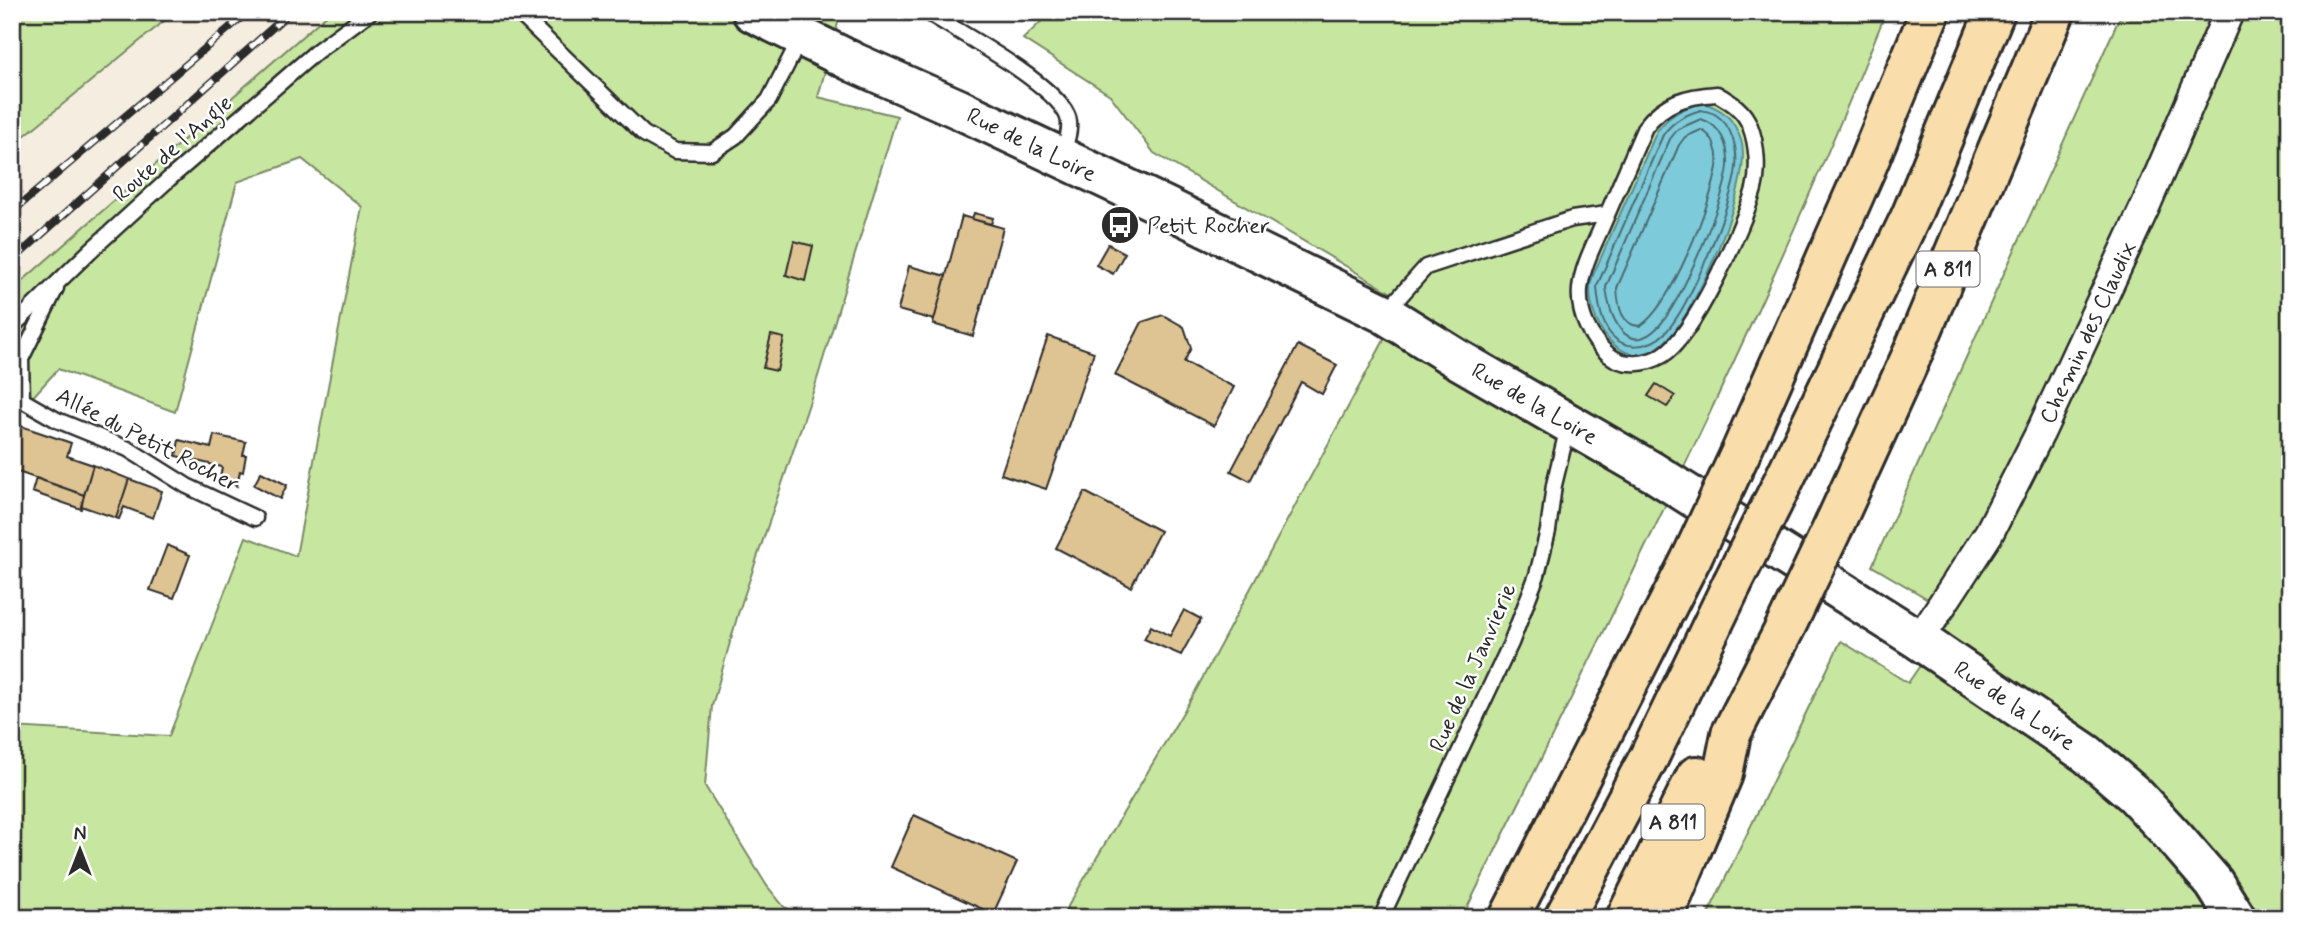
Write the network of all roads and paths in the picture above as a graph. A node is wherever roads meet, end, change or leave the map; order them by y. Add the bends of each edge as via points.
1 (370, 12) edge
2 (518, 12) edge
3 (752, 12) edge
4 (927, 12) edge
5 (1930, 12) edge
6 (1995, 12) edge
7 (2055, 12) edge
8 (2229, 12) edge
9 (801, 38) junction
10 (1062, 158) junction
11 (1607, 214) junction
12 (60, 280) junction
13 (1385, 314) junction
14 (12, 327) edge
15 (1569, 422) junction
16 (255, 518) dead end
17 (1919, 640) junction
18 (1731, 734) junction
19 (1381, 918) edge
20 (1508, 918) edge
21 (1564, 918) edge
22 (1626, 918) edge
23 (1663, 918) edge
24 (2236, 918) edge

1 - 12 lane, Route de l'Angle via 317,51
2 - 9 lane via 644,134 675,152 712,152 736,136 769,100
3 - 9 street, Rue de la Loire
4 - 10 lane via 1038,83 1061,104 1070,126
5 - 20 highway, bridge via 1740,454
6 - 21 highway, A 811, bridge via 1911,216 1649,757
7 - 18 highway, A 811, bridge via 1911,356
8 - 17 street, Chemin des Claudix via 2040,433 1989,533
9 - 10 street, Rue de la Loire
10 - 13 street, Rue de la Loire
11 - 11 lane via 1580,290 1583,317 1598,346 1617,362 1641,364 1664,355 1688,327 1724,265 1754,187 1756,150 1750,124 1738,106 1717,94 1693,96 1655,114
11 - 13 lane via 1572,219 1426,267
12 - 14 lane, Route de l'Angle
12 - 16 lane, Allée du Petit Rocher via 21,359 22,400 128,449 187,486
13 - 15 street, Rue de la Loire
15 - 17 street, Rue de la Loire
15 - 19 lane, Rue de la Janvierie via 1537,575 1516,632
17 - 24 street, Rue de la Loire via 2087,754 2135,795 2214,883
18 - 22 highway, A 811 via 1702,763
18 - 23 highway via 1723,774

